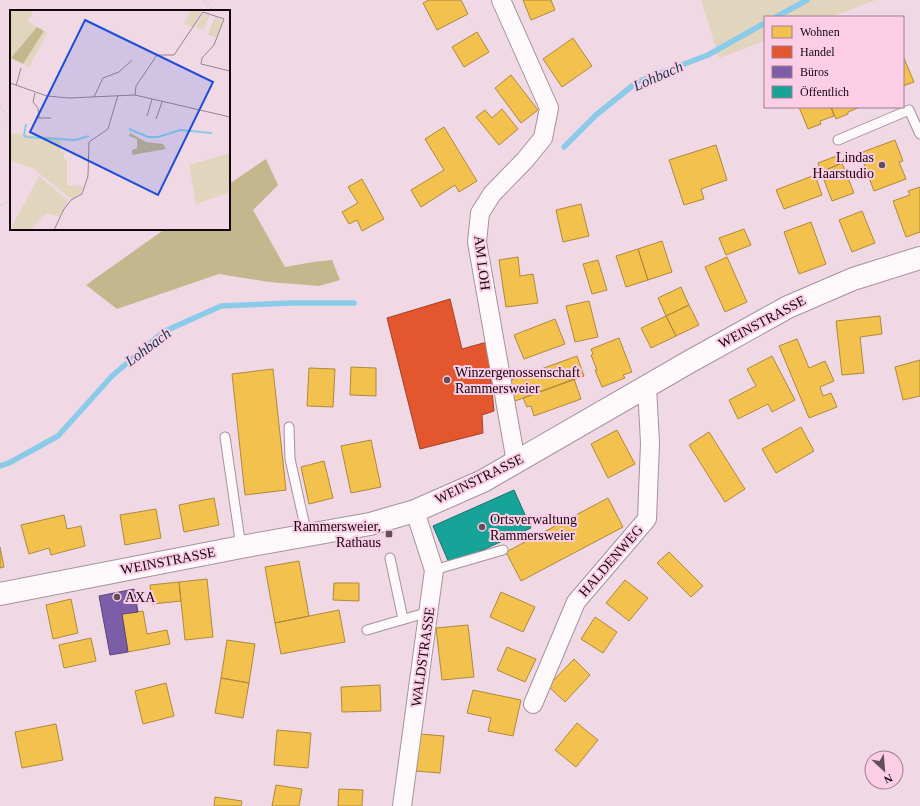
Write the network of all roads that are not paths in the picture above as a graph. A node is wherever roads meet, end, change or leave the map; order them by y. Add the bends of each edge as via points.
1 (502, 0) edge
2 (920, 134) edge
3 (838, 140) dead end
4 (920, 258) edge
5 (647, 386) junction
6 (289, 427) dead end
7 (225, 437) dead end
8 (516, 462) junction
9 (415, 511) junction
10 (307, 535) junction
11 (241, 547) junction
12 (503, 550) dead end
13 (390, 558) dead end
14 (434, 570) junction
15 (0, 594) edge
16 (429, 612) junction
17 (403, 620) junction
18 (367, 630) dead end
19 (533, 704) dead end
20 (402, 806) edge

1 - 8 street, AM LOH via 549,108 543,138 492,194 480,213 477,242
2 - 3 lane via 909,110
4 - 5 street, WEINSTRASSE via 853,279 788,307
5 - 8 street, WEINSTRASSE
5 - 19 street, HALDENWEG via 650,444 647,519 576,602
6 - 10 lane via 290,459
7 - 11 lane
8 - 9 street, WEINSTRASSE via 483,481
9 - 10 street, WEINSTRASSE via 370,524
9 - 14 street, WALDSTRASSE
10 - 11 street, WEINSTRASSE
11 - 15 street, WEINSTRASSE
12 - 14 lane
13 - 17 lane
14 - 16 street, WALDSTRASSE
16 - 17 lane
16 - 20 street, WALDSTRASSE
17 - 18 lane

